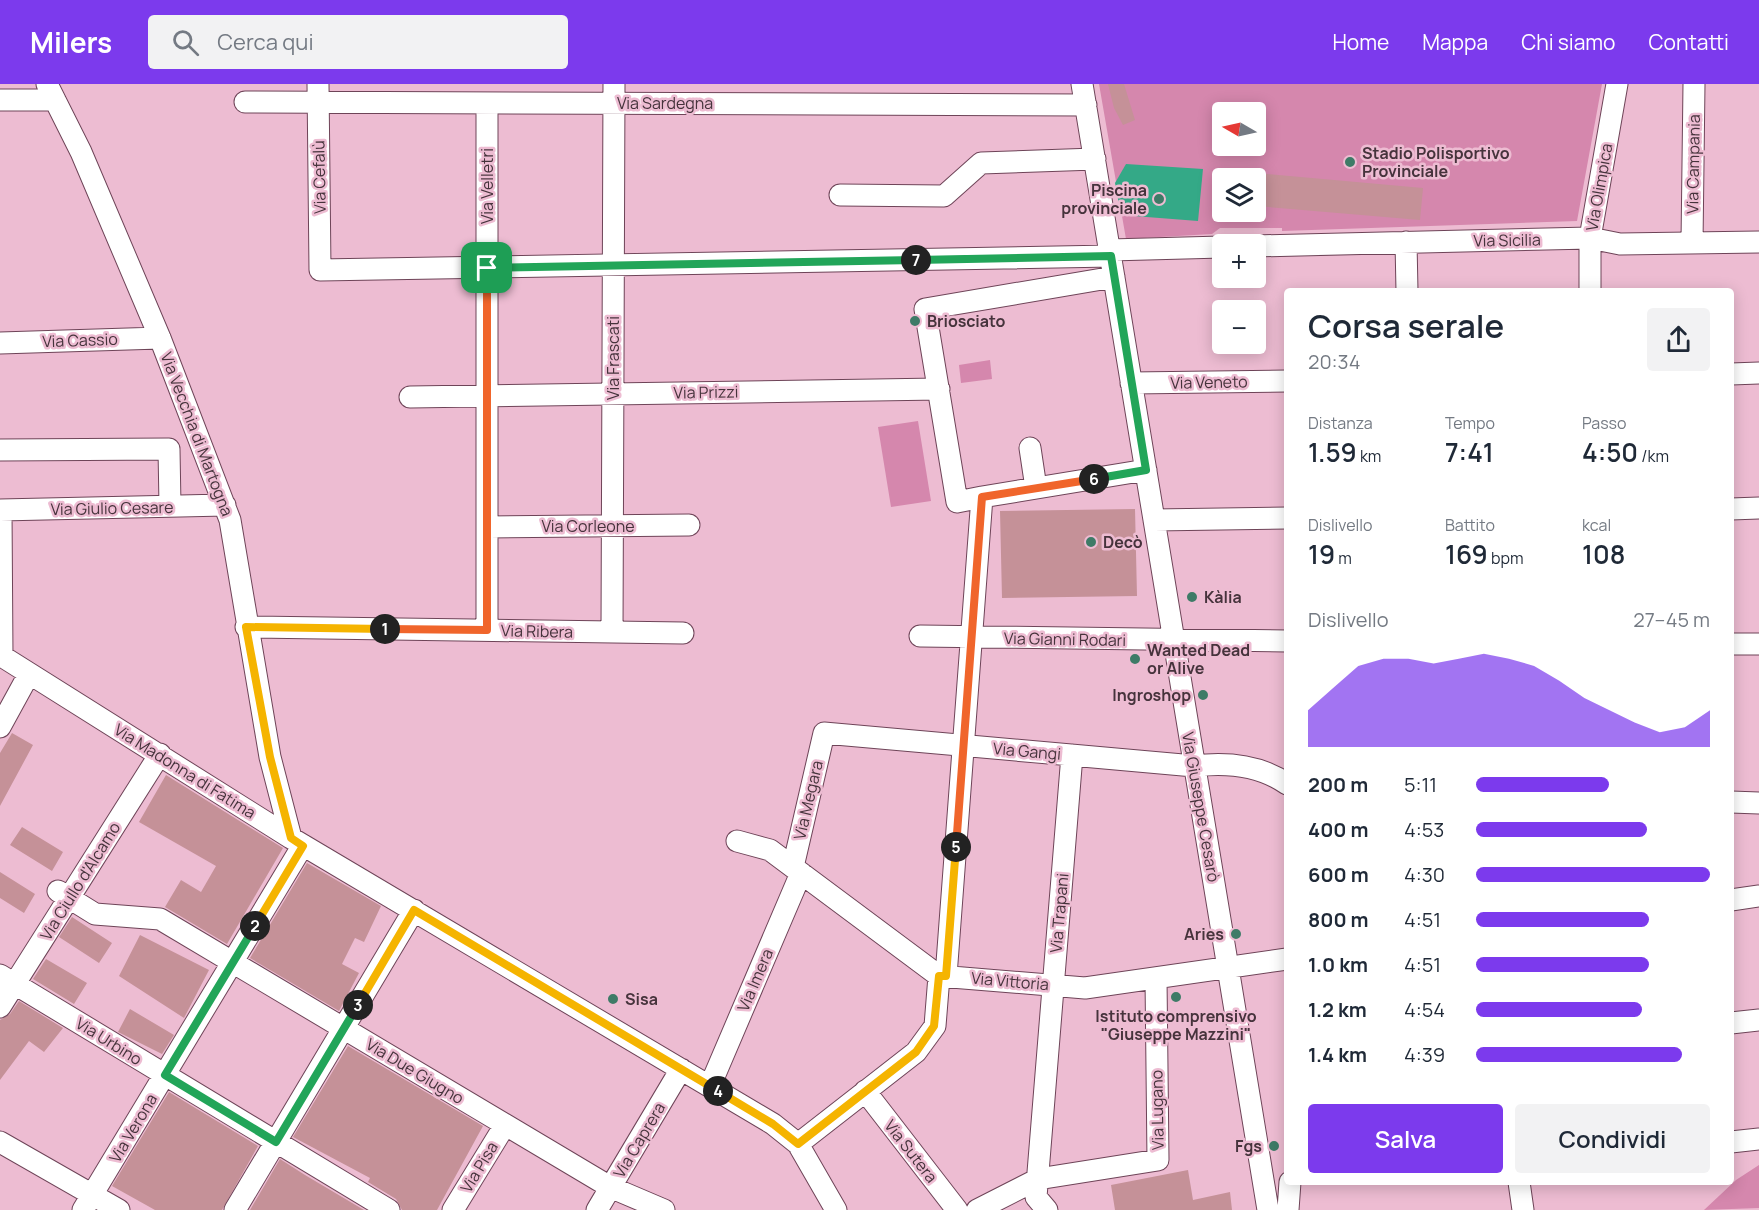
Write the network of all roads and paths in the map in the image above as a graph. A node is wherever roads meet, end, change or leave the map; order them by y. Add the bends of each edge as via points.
1 (1082, 84) edge
2 (1617, 84) edge
3 (1694, 84) edge
4 (51, 92) edge
5 (318, 93) edge
6 (614, 93) edge
7 (0, 100) edge
8 (245, 102) dead end
9 (487, 103) junction
10 (1086, 105) junction
11 (1095, 159) junction
12 (840, 195) dead end
13 (1590, 238) junction
14 (1406, 242) junction
15 (1759, 242) edge
16 (1692, 243) junction
17 (1266, 246) edge
18 (1212, 248) edge
19 (1110, 253) junction
20 (613, 266) junction
21 (487, 268) junction
22 (1114, 278) junction
23 (1407, 288) edge
24 (1590, 288) edge
25 (160, 338) junction
26 (0, 343) edge
27 (1759, 373) edge
28 (1734, 374) edge
29 (1284, 381) edge
30 (1131, 383) junction
31 (932, 389) junction
32 (613, 393) junction
33 (487, 395) junction
34 (410, 397) dead end
35 (1030, 448) dead end
36 (0, 450) edge
37 (1146, 470) junction
38 (1036, 488) junction
39 (982, 503) junction
40 (225, 505) junction
41 (170, 506) junction
42 (1759, 508) edge
43 (1734, 509) edge
44 (1, 510) edge
45 (1284, 518) edge
46 (1154, 520) junction
47 (689, 525) dead end
48 (612, 526) junction
49 (487, 527) junction
50 (246, 627) junction
51 (487, 630) junction
52 (612, 632) junction
53 (683, 633) dead end
54 (920, 636) dead end
55 (972, 637) junction
56 (1174, 641) junction
57 (1284, 641) edge
58 (1734, 644) edge
59 (1759, 644) edge
60 (1, 656) edge
61 (29, 674) junction
62 (0, 727) edge
63 (824, 733) joint
64 (963, 745) junction
65 (154, 751) junction
66 (1072, 755) junction
67 (1194, 766) junction
68 (1284, 782) edge
69 (1734, 802) edge
70 (1759, 803) edge
71 (737, 841) dead end
72 (297, 842) junction
73 (797, 870) junction
74 (64, 894) junction
75 (1759, 896) edge
76 (1734, 900) edge
77 (414, 910) junction
78 (1284, 959) edge
79 (233, 963) junction
80 (1228, 966) junction
81 (943, 976) junction
82 (1156, 978) junction
83 (5, 980) edge
84 (1054, 985) junction
85 (0, 1007) edge
86 (1759, 1020) edge
87 (1734, 1023) edge
88 (344, 1029) junction
89 (681, 1069) junction
90 (165, 1075) junction
91 (710, 1086) junction
92 (865, 1091) junction
93 (505, 1125) junction
94 (1759, 1139) edge
95 (0, 1142) edge
96 (276, 1142) junction
97 (1734, 1142) edge
98 (798, 1144) junction
99 (1038, 1179) junction
100 (1290, 1185) edge
101 (1519, 1185) edge
102 (610, 1187) junction
103 (88, 1202) edge
104 (827, 1207) edge
105 (119, 1210) edge
106 (235, 1210) edge
107 (389, 1210) edge
108 (453, 1210) edge
109 (597, 1210) edge
110 (664, 1210) edge
111 (957, 1210) edge
112 (977, 1210) edge
113 (1047, 1210) edge
114 (1268, 1210) edge
115 (1288, 1210) edge
116 (1522, 1210) edge

1 - 10 street, Via Giuseppe Cesarò
2 - 13 street, Via Olimpica
3 - 16 street, Via Campania
4 - 7 street
4 - 25 street, Via Vecchia di Martogna via 81,152
5 - 8 street, Via Sardegna
5 - 9 street, Via Sardegna
5 - 21 street, Via Cefalù via 320,270
6 - 9 street, Via Sardegna
6 - 10 street, Via Sardegna
6 - 20 street, Via Frascati
9 - 21 street, Via Velletri
10 - 11 street, Via Giuseppe Cesarò
11 - 12 street via 981,163 944,196
11 - 19 street, Via Giuseppe Cesarò
13 - 14 street, Via Sicilia
13 - 16 street, Via Sicilia via 1620,243
13 - 24 street, Via Olimpica
14 - 17 street, Via Sicilia
14 - 23 street
15 - 16 street, Via Sicilia
18 - 19 street
19 - 20 street
19 - 22 street, Via Giuseppe Cesarò
20 - 21 street
20 - 32 street, Via Frascati
21 - 33 street, Via Velletri
22 - 30 street, Via Giuseppe Cesarò
22 - 31 street via 925,309
25 - 26 street, Via Cassio
25 - 40 street, Via Vecchia di Martogna
27 - 28 street
29 - 30 street, Via Veneto
30 - 37 street, Via Giuseppe Cesarò
31 - 32 street, Via Prizzi
31 - 39 street via 957,501
32 - 33 street, Via Prizzi
32 - 48 street, Via Frascati
33 - 34 street, Via Prizzi
33 - 49 street, Via Velletri
35 - 38 street
36 - 41 street via 169,449
37 - 38 street
37 - 46 street, Via Giuseppe Cesarò
38 - 39 street
39 - 55 street
40 - 41 street, Via Giulio Cesare
40 - 50 street, Via Vecchia di Martogna
41 - 44 street, Via Giulio Cesare
42 - 43 street
44 - 60 street
45 - 46 street
46 - 56 street, Via Giuseppe Cesarò
47 - 48 street, Via Corleone
48 - 49 street, Via Corleone
48 - 52 street, Via Frascati
49 - 51 street, Via Velletri
50 - 51 street, Via Ribera
50 - 72 street, Via Vecchia di Martogna via 270,757
51 - 52 street, Via Ribera
52 - 53 street, Via Ribera
54 - 55 street, Via Gianni Rodari
55 - 56 street, Via Gianni Rodari
55 - 64 street
56 - 57 street, Via Gianni Rodari
56 - 67 street, Via Giuseppe Cesarò
58 - 59 street
60 - 61 street, Via Madonna di Fatima
61 - 62 street
61 - 65 street, Via Madonna di Fatima
63 - 64 street, Via Gangi
63 - 73 street, Via Megara
64 - 66 street, Via Gangi
64 - 81 street
65 - 72 street, Via Madonna di Fatima
65 - 74 street, Via Ciullo d'Alcamo
66 - 67 street, Via Gangi
66 - 84 street, Via Trapani
67 - 68 street, Via Gangi via 1221,763 1272,774
67 - 80 street, Via Giuseppe Cesarò
69 - 70 street
71 - 73 street via 770,850
72 - 77 street, Via Madonna di Fatima
72 - 79 street, Via Verona
73 - 81 street
73 - 91 street, Via Imera
74 - 79 street, Via Due Giugno via 95,914 160,919
74 - 83 street, Via Ciullo d'Alcamo
75 - 76 street
77 - 88 street
77 - 89 street, Via Madonna di Fatima
78 - 80 street, Via Vittoria
79 - 88 street, Via Due Giugno
79 - 90 street, Via Verona
80 - 82 street, Via Vittoria
80 - 114 street, Via Giuseppe Cesarò
81 - 84 street, Via Vittoria
81 - 92 street via 934,1026 916,1052
82 - 84 street, Via Vittoria via 1085,988
82 - 99 street, Via Lugano via 1158,1160
83 - 85 street, Via Ciullo d'Alcamo
83 - 90 street, Via Urbino
84 - 99 street, Via Trapani
86 - 87 street
88 - 93 street, Via Due Giugno
88 - 96 street
89 - 91 street, Via Madonna di Fatima
89 - 102 street, Via Caprera
90 - 96 street, Via Urbino
90 - 103 street, Via Verona
91 - 98 street, Via Madonna di Fatima
92 - 98 street
92 - 111 street, Via Sutera
93 - 102 street, Via Due Giugno
93 - 108 street, Via Pisa
94 - 97 street
95 - 103 street
96 - 106 street
96 - 107 street, Via Urbino
98 - 104 street, Via Madonna di Fatima
99 - 112 street, Via Lugano
99 - 113 street, Via Trapani via 1036,1197
100 - 115 street
101 - 116 street
102 - 109 street, Via Caprera
102 - 110 street, Via Due Giugno
103 - 105 street

